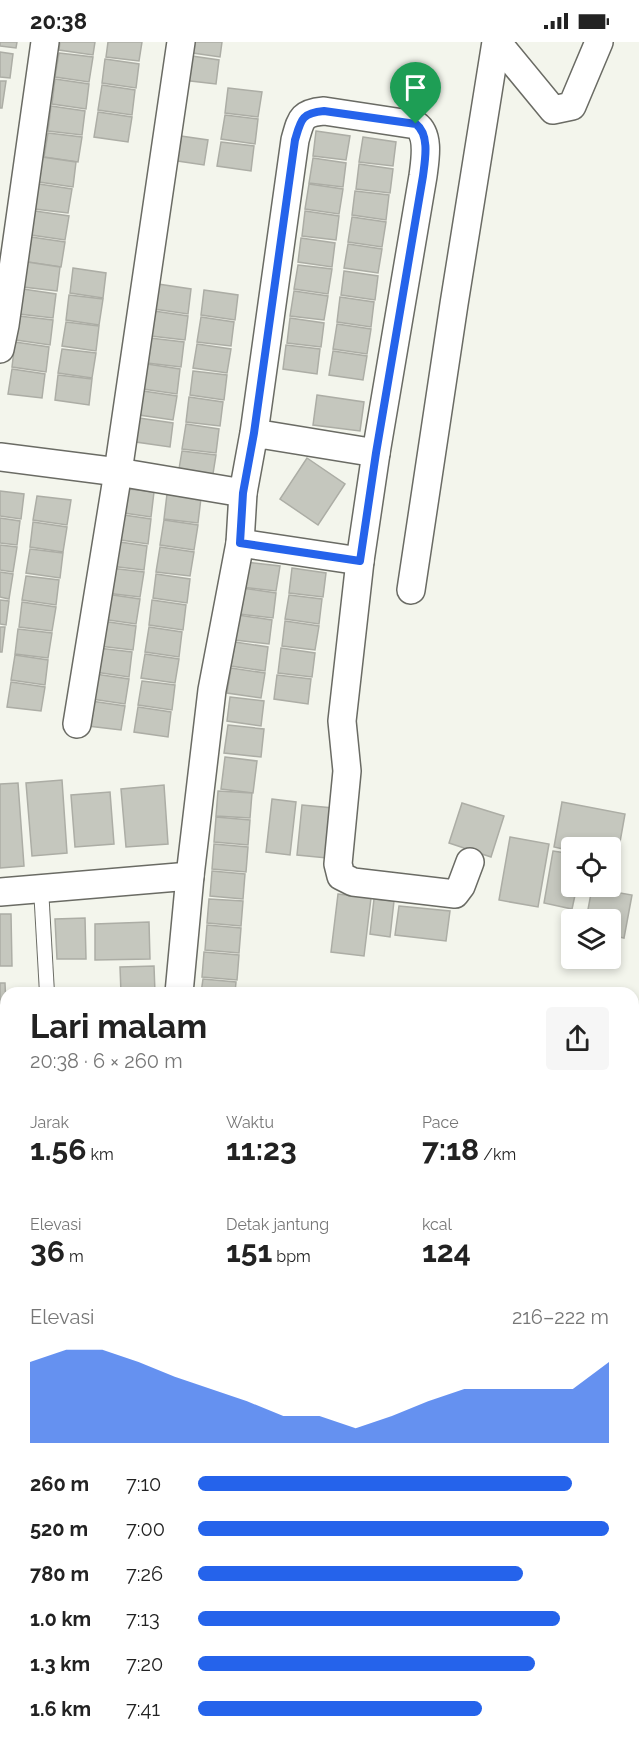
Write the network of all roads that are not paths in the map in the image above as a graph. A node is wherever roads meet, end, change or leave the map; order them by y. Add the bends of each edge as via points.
1 (45, 42) edge
2 (181, 42) edge
3 (497, 42) edge
4 (599, 42) edge
5 (2, 333) edge
6 (254, 433) junction
7 (376, 453) junction
8 (0, 457) edge
9 (118, 472) junction
10 (243, 493) junction
11 (240, 543) junction
12 (360, 561) junction
13 (411, 590) dead end
14 (77, 724) dead end
15 (470, 862) dead end
16 (190, 876) junction
17 (41, 888) junction
18 (0, 892) edge
19 (47, 987) edge
20 (180, 987) edge

1 - 5 street
2 - 9 street
3 - 4 street via 553,110 572,106
3 - 13 street
6 - 7 street
6 - 7 street via 300,122 311,112 324,111 416,124 424,138 423,176
6 - 10 street
7 - 12 street
8 - 9 street
9 - 10 street
9 - 14 street
10 - 11 street
11 - 12 street
11 - 16 street via 212,690
12 - 15 street via 342,721 347,771 338,864 341,876 353,882 455,894
16 - 17 street
16 - 20 street
17 - 18 street
17 - 19 lane

